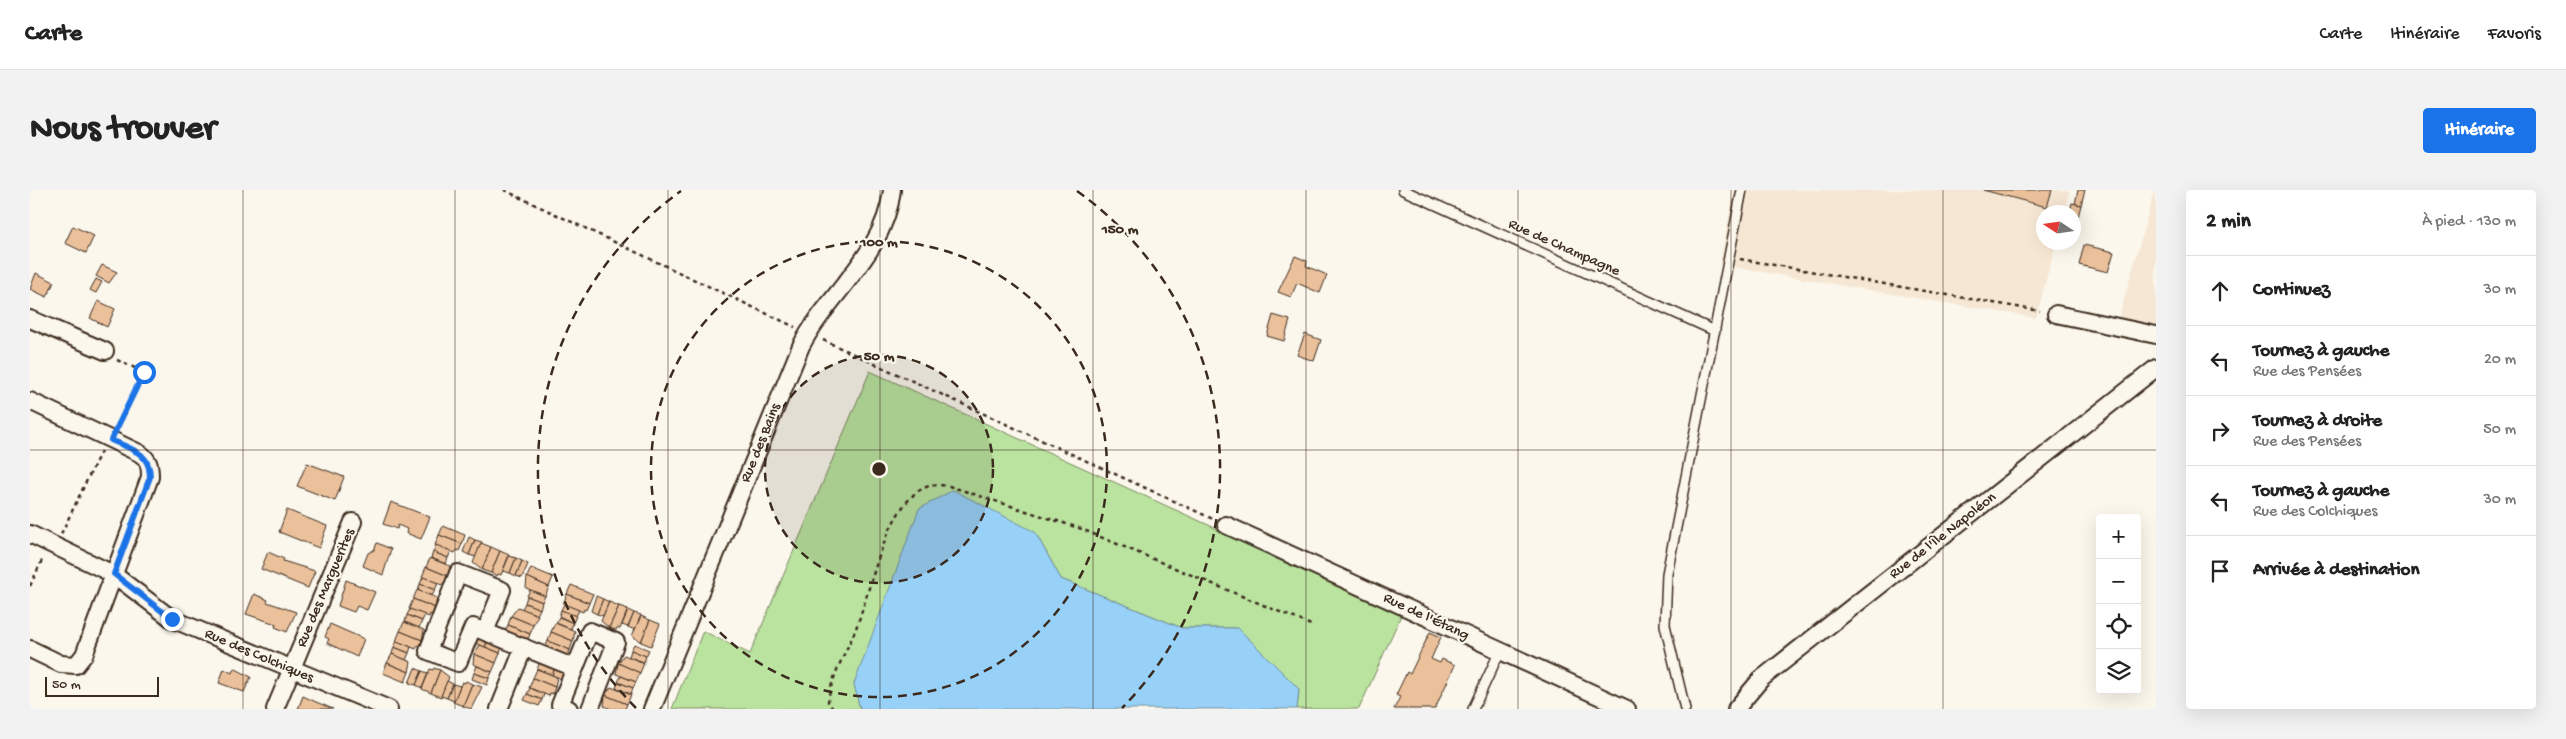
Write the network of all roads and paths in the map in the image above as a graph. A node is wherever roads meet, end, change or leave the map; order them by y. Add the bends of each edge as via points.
1 (504, 190) edge
2 (892, 190) edge
3 (1403, 190) edge
4 (1742, 190) edge
5 (1729, 257) junction
6 (2056, 314) joint
7 (30, 319) edge
8 (1715, 331) junction
9 (807, 333) junction
10 (2156, 335) edge
11 (105, 352) joint
12 (2156, 368) edge
13 (30, 401) edge
14 (110, 439) junction
15 (353, 522) dead end
16 (1226, 525) joint
17 (30, 534) edge
18 (53, 545) junction
19 (114, 574) junction
20 (30, 586) edge
21 (1311, 625) dead end
22 (485, 632) junction
23 (524, 647) junction
24 (30, 649) edge
25 (1500, 651) junction
26 (575, 668) junction
27 (291, 670) junction
28 (370, 705) edge
29 (275, 709) edge
30 (389, 709) edge
31 (499, 709) edge
32 (569, 709) edge
33 (590, 709) edge
34 (652, 709) edge
35 (833, 709) edge
36 (1473, 709) edge
37 (1627, 709) edge
38 (1686, 709) edge
39 (1736, 709) edge

1 - 9 path
2 - 9 street, Rue des Bains via 876,242
3 - 8 lane, Rue de Champagne
4 - 5 lane
5 - 6 path
5 - 8 lane
6 - 10 street
7 - 11 street
8 - 38 lane via 1666,574 1665,625
9 - 16 path
9 - 34 street, Rue des Bains
11 - 14 path via 144,372
12 - 39 street, Rue de l'Île Napoléon via 1761,679
13 - 14 street
14 - 18 path
14 - 19 street via 145,457 150,466 150,477
15 - 27 street, Rue des Marguerites
16 - 25 street, Rue de l'Étang
17 - 18 street, Rue des Colchiques
18 - 19 street, Rue des Colchiques
18 - 20 path
19 - 24 street via 84,655 76,665 61,664
19 - 27 street, Rue des Colchiques via 172,619
21 - 35 path via 1078,528 933,484 917,491 905,503 892,528 830,688 828,702
22 - 22 street via 473,627 458,663 428,651 458,573 502,590
22 - 23 street
23 - 26 street
23 - 31 street
25 - 36 lane
25 - 37 street, Rue de l'Étang
26 - 32 street via 560,705
26 - 33 street via 590,631 616,642
27 - 28 street, Rue des Colchiques
27 - 29 street, Rue des Marguerites
28 - 30 street, Rue des Colchiques

